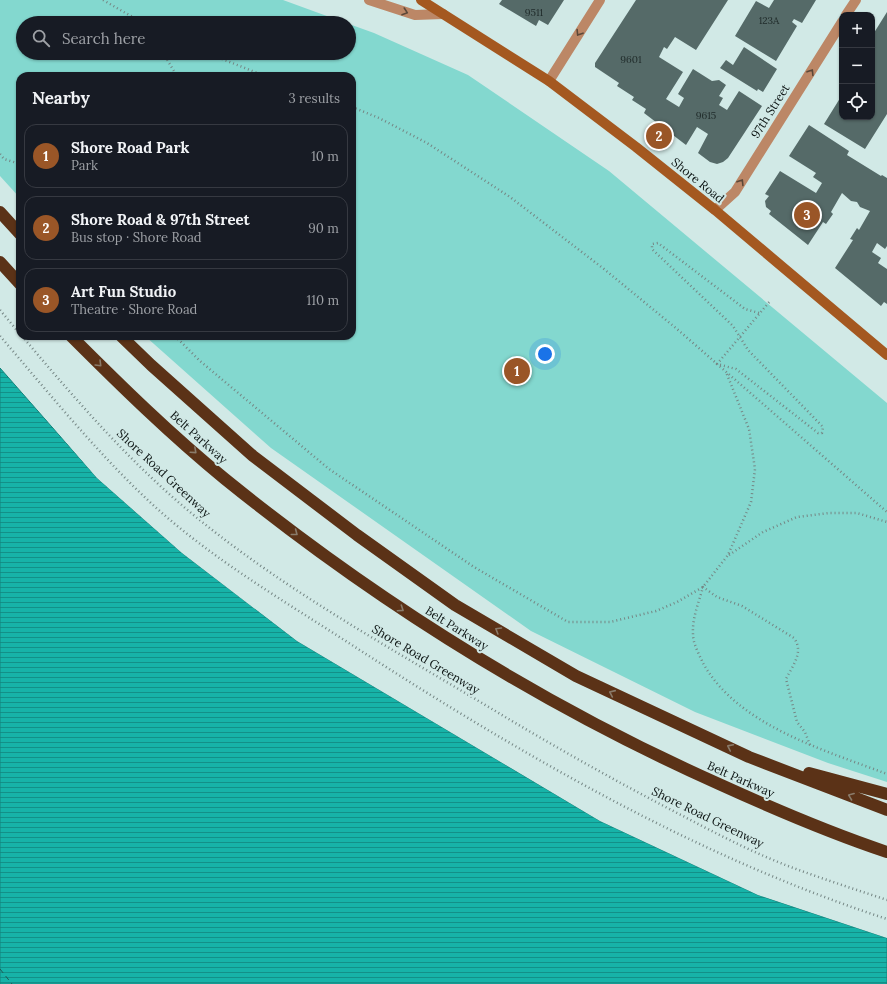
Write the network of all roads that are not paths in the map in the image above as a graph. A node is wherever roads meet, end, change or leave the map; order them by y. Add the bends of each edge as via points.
1 (369, 0) edge
2 (421, 0) edge
3 (600, 0) edge
4 (856, 0) edge
5 (848, 12) edge
6 (442, 14) junction
7 (839, 27) edge
8 (549, 81) junction
9 (715, 210) junction
10 (0, 212) edge
11 (16, 230) edge
12 (0, 262) edge
13 (16, 280) edge
14 (75, 340) edge
15 (125, 340) edge
16 (887, 355) edge
17 (749, 757) junction
18 (887, 794) edge
19 (887, 810) edge
20 (887, 852) edge

1 -> 6 street via 415,15
2 - 6 street, Shore Road
3 -> 8 street
4 - 5 street
6 - 8 street, Shore Road
9 -> 7 street, 97th Street via 735,192
8 - 9 street, Shore Road
9 - 16 street, Shore Road
10 - 11 highway
12 - 13 highway
14 -> 20 highway, Belt Parkway via 122,387 224,478 326,557 433,630 559,706 666,761 764,805
17 -> 15 highway, Belt Parkway via 576,676 455,605 253,456
17 - 18 highway
19 -> 17 highway, Belt Parkway

